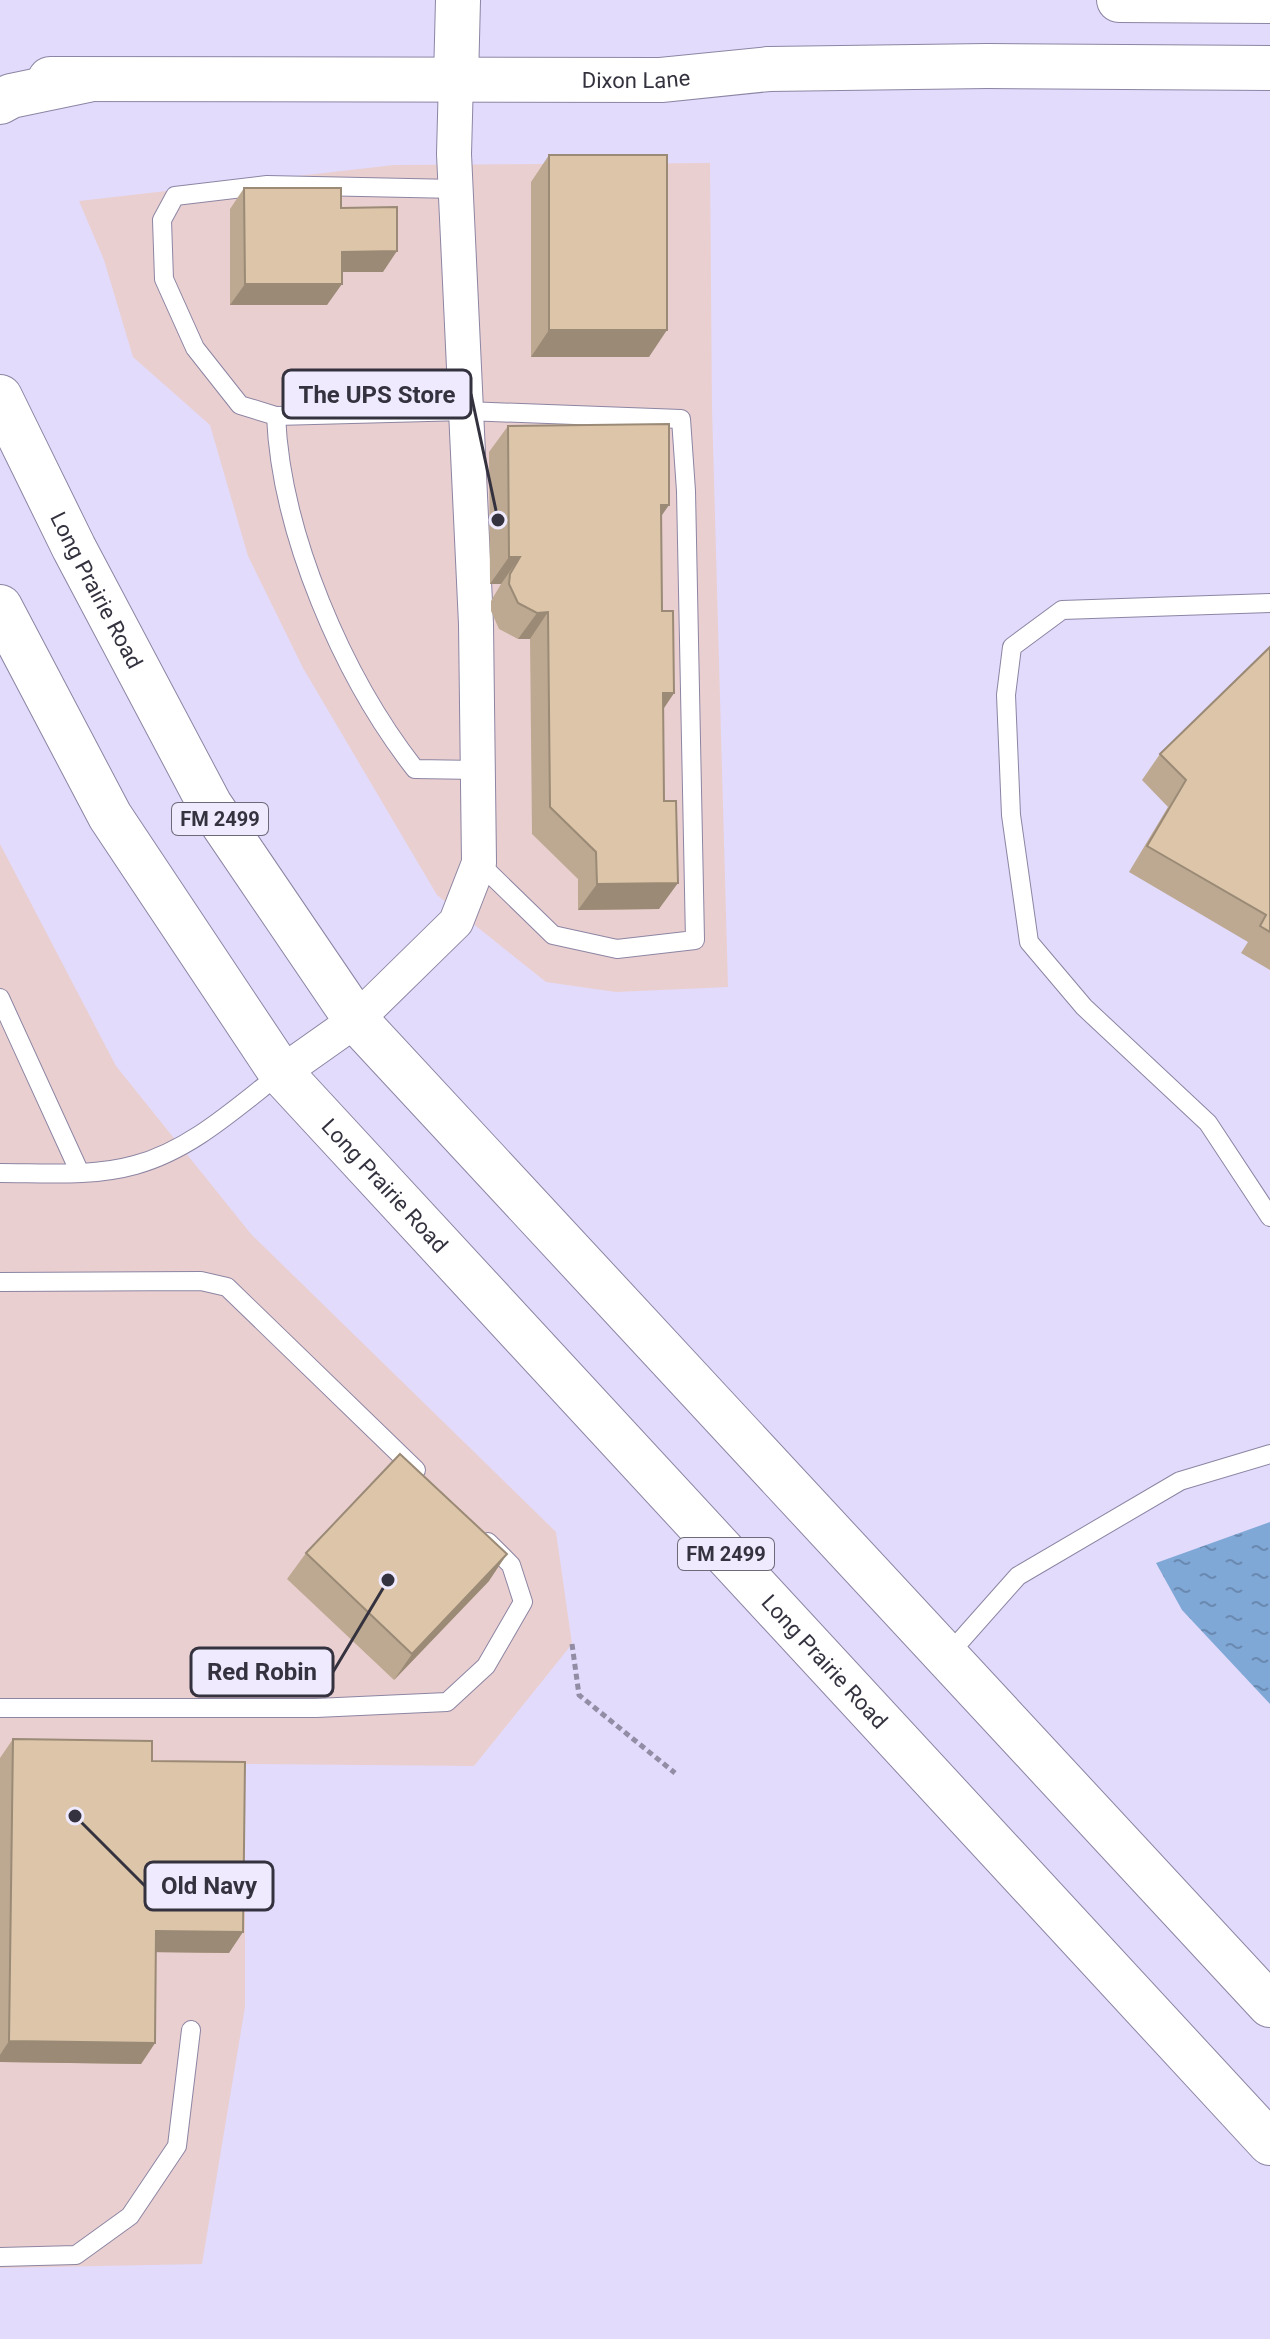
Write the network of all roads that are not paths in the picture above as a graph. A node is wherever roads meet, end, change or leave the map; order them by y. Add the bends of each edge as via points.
1 (458, 0) edge
2 (1119, 0) edge
3 (1270, 1) edge
4 (1270, 68) edge
5 (0, 78) edge
6 (456, 79) junction
7 (88, 80) junction
8 (0, 102) edge
9 (456, 189) junction
10 (0, 397) edge
11 (466, 411) junction
12 (276, 416) junction
13 (1270, 603) edge
14 (6, 634) edge
15 (478, 770) junction
16 (479, 863) junction
17 (0, 998) edge
18 (356, 1020) junction
19 (281, 1073) junction
20 (0, 1173) edge
21 (80, 1173) junction
22 (1270, 1217) edge
23 (0, 1282) edge
24 (1270, 1454) edge
25 (435, 1489) edge
26 (479, 1532) edge
27 (947, 1657) junction
28 (0, 1708) edge
29 (1270, 2005) edge
30 (191, 2030) dead end
31 (1270, 2143) edge
32 (0, 2257) edge

1 - 6 main road
2 - 3 main road
4 - 6 main road, Dixon Lane via 924,66 769,69 661,80
5 - 7 main road, Dixon Lane
6 - 7 main road, Dixon Lane
6 - 9 street
7 - 8 main road
9 - 11 street
9 - 12 lane via 267,185 175,196 162,220 164,279 195,348 240,405
10 - 18 main road, Long Prairie Road / FM 2499 via 210,805
11 - 12 lane
11 - 15 street
11 - 16 lane via 681,419 695,940 617,949 553,935
12 - 15 lane via 278,463 322,607 359,683 415,769
13 - 22 lane via 1062,610 1012,647 1006,695 1011,815 1029,942 1084,1007 1208,1123
14 - 19 main road, Long Prairie Road / FM 2499 via 110,816
15 - 16 street
16 - 18 street via 456,922
17 - 21 lane
18 - 19 street
18 - 27 main road, Long Prairie Road / FM 2499
19 - 21 lane via 185,1143 137,1165
19 - 31 main road, Long Prairie Road / FM 2499
20 - 21 lane
23 - 25 lane via 201,1281 227,1287
24 - 27 lane via 1180,1481 1018,1576
26 - 28 lane via 511,1565 523,1602 486,1666 447,1702 316,1708
27 - 29 main road, Long Prairie Road / FM 2499
30 - 32 lane via 177,2146 130,2216 76,2255

